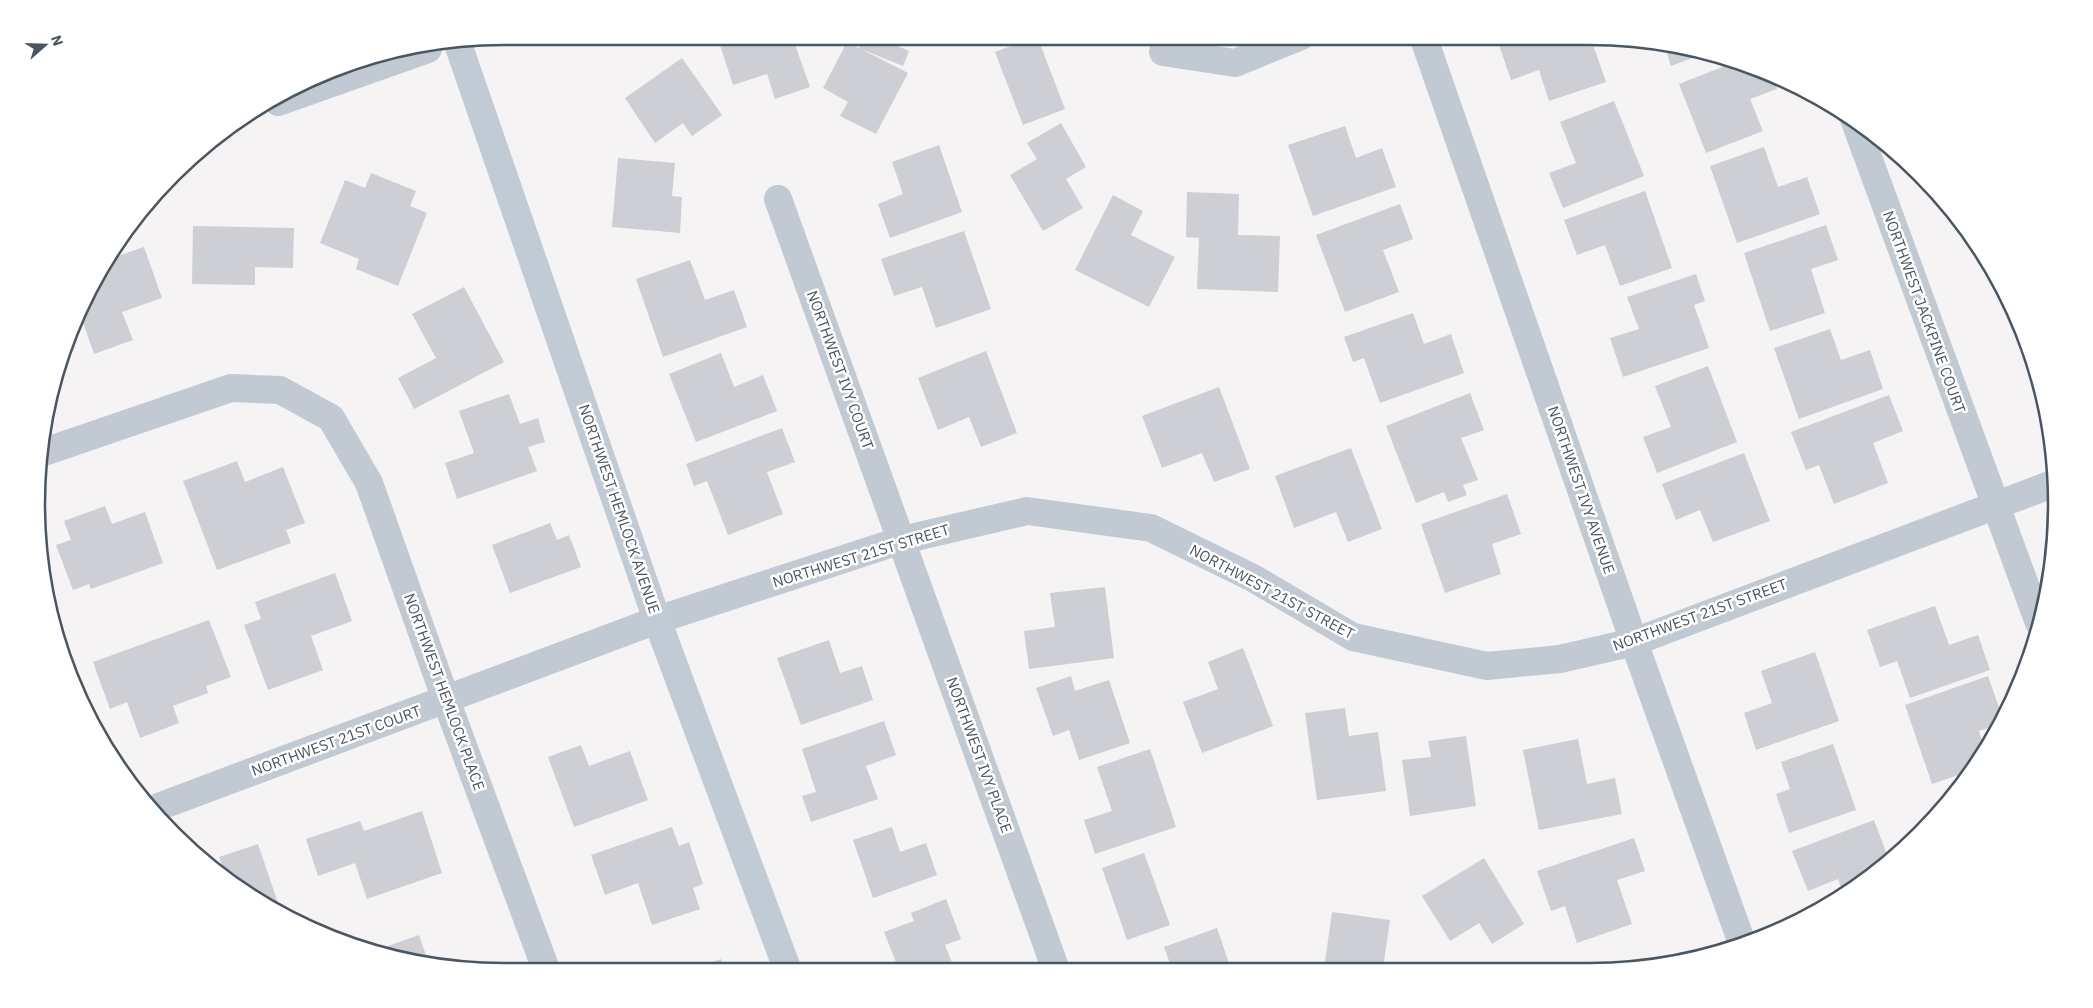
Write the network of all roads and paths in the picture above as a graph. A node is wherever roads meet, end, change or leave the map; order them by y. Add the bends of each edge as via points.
1 (1279, 45) edge
2 (1426, 45) edge
3 (459, 47) edge
4 (1162, 52) dead end
5 (414, 54) edge
6 (290, 98) edge
7 (1859, 133) edge
8 (778, 199) dead end
9 (48, 451) edge
10 (2047, 487) edge
11 (1995, 505) junction
12 (902, 540) junction
13 (2035, 612) edge
14 (657, 620) junction
15 (1634, 642) junction
16 (446, 700) junction
17 (159, 807) edge
18 (1740, 938) edge
19 (544, 963) edge
20 (785, 963) edge
21 (1053, 963) edge

1 - 4 street via 1235,63
2 - 15 street, NORTHWEST IVY AVENUE
3 - 14 street, NORTHWEST HEMLOCK AVENUE
5 - 6 street
7 - 11 street, NORTHWEST JACKPINE COURT
8 - 12 street, NORTHWEST IVY COURT
9 - 16 street, NORTHWEST HEMLOCK PLACE via 231,388 280,390 332,418 369,483
10 - 11 street, NORTHWEST 21ST STREET
11 - 13 street, NORTHWEST JACKPINE COURT
11 - 15 street, NORTHWEST 21ST STREET
12 - 14 street, NORTHWEST 21ST STREET
12 - 15 street, NORTHWEST 21ST STREET via 1027,511 1151,528 1253,578 1353,637 1487,666 1560,660
12 - 21 street, NORTHWEST IVY PLACE
14 - 16 street, NORTHWEST 21ST COURT
14 - 20 street, NORTHWEST HEMLOCK AVENUE
15 - 18 street, NORTHWEST IVY AVENUE
16 - 17 street, NORTHWEST 21ST COURT
16 - 19 street, NORTHWEST HEMLOCK PLACE

